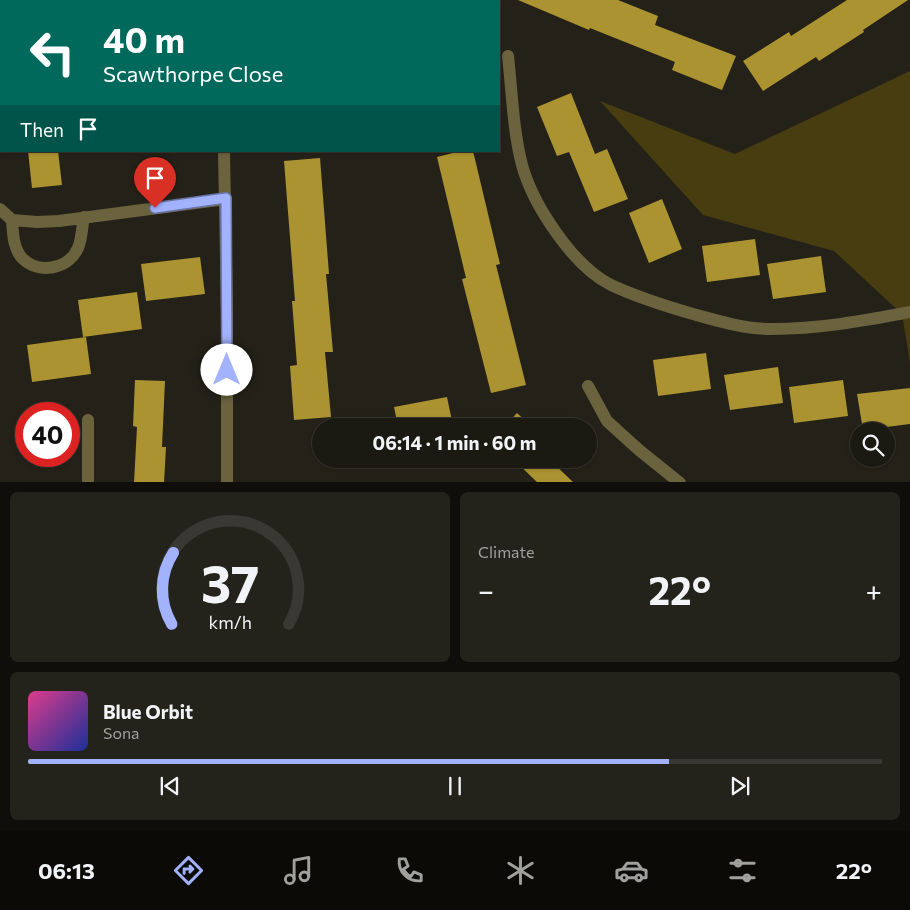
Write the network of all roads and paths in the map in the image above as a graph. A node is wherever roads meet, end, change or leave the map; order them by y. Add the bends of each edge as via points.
1 (508, 56) dead end
2 (224, 152) edge
3 (226, 198) junction
4 (0, 209) edge
5 (84, 217) junction
6 (12, 220) junction
7 (910, 312) edge
8 (588, 386) dead end
9 (88, 420) dead end
10 (88, 482) edge
11 (227, 482) edge
12 (680, 482) edge

1 - 7 street via 522,166 557,235 579,261 609,284 727,324 769,329 809,328
2 - 3 street
3 - 5 street
3 - 11 street
4 - 6 street
5 - 6 street via 37,222
5 - 6 street via 78,248 67,261 53,268 35,267 21,257 14,241
8 - 12 street via 607,421
9 - 10 street

